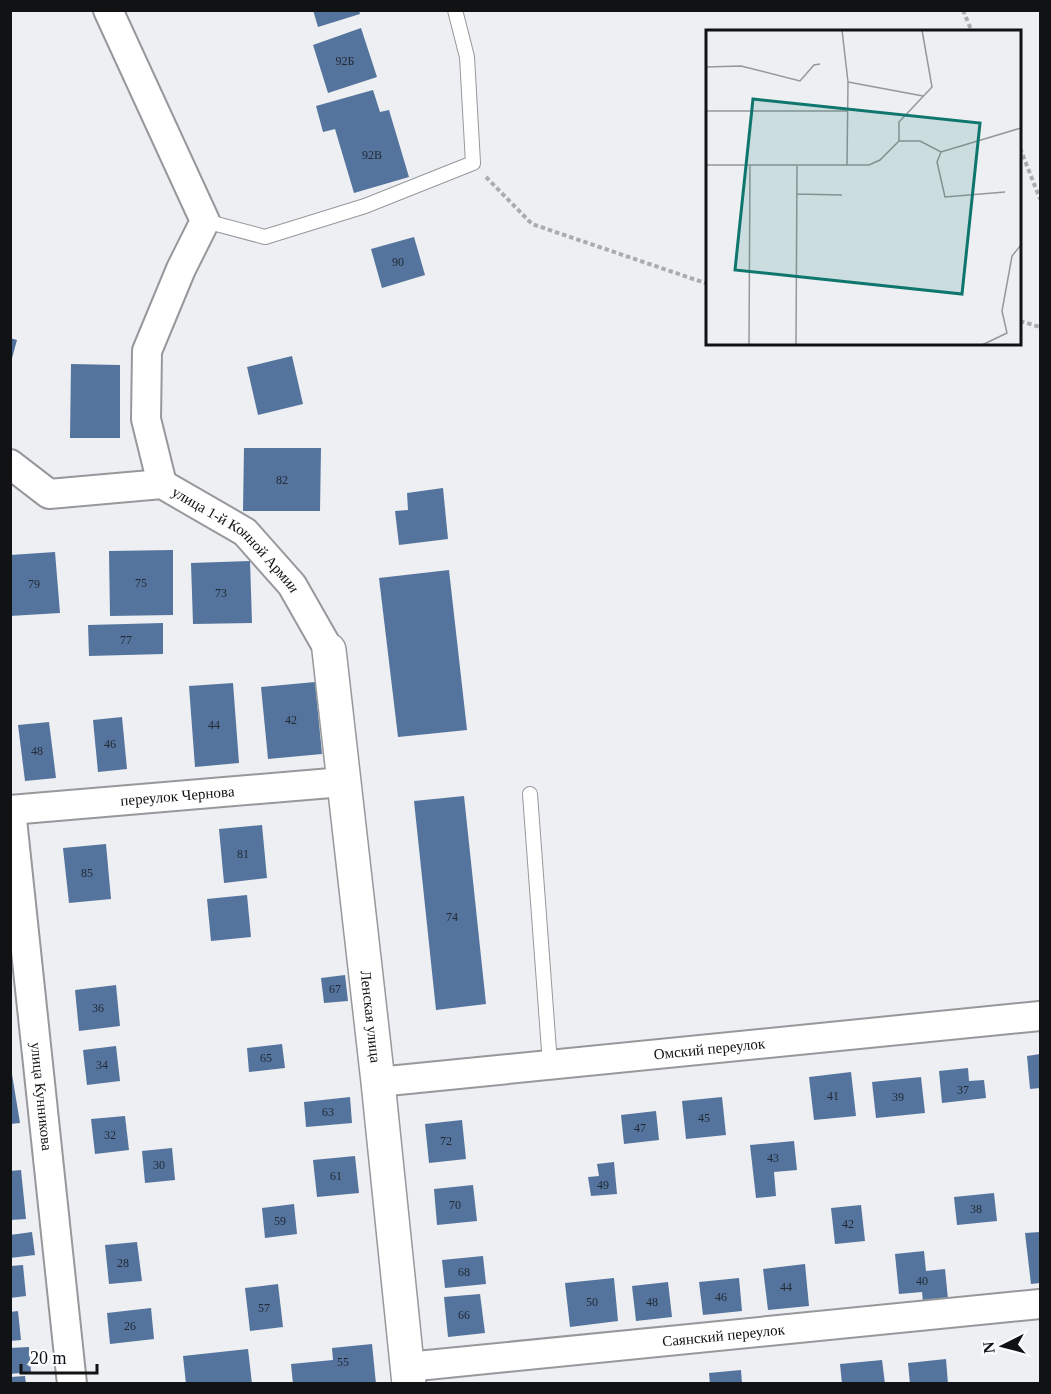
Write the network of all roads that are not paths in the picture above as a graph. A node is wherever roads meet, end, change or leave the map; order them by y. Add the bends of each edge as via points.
1 (108, 10) edge
2 (455, 10) edge
3 (205, 221) junction
4 (10, 464) edge
5 (162, 484) junction
6 (329, 650) joint
7 (343, 782) junction
8 (530, 794) dead end
9 (11, 810) edge
10 (1041, 1016) edge
11 (550, 1064) junction
12 (378, 1082) junction
13 (1041, 1304) edge
14 (408, 1375) edge
15 (72, 1383) edge

1 - 3 street
2 - 3 lane via 467,57 472,163 365,206 265,237
3 - 5 street via 147,351 146,419
4 - 5 street, улица 1-й Конной Армии via 49,494
5 - 6 street, улица 1-й Конной Армии via 245,532 292,585
6 - 7 street, Ленская улица
7 - 9 street, переулок Чернова
7 - 12 street, Ленская улица
8 - 11 lane
9 - 15 street, улица Кунникова
10 - 11 street, Омский переулок
11 - 12 street, Омский переулок
12 - 14 street, Ленская улица
13 - 14 street, Саянский переулок

